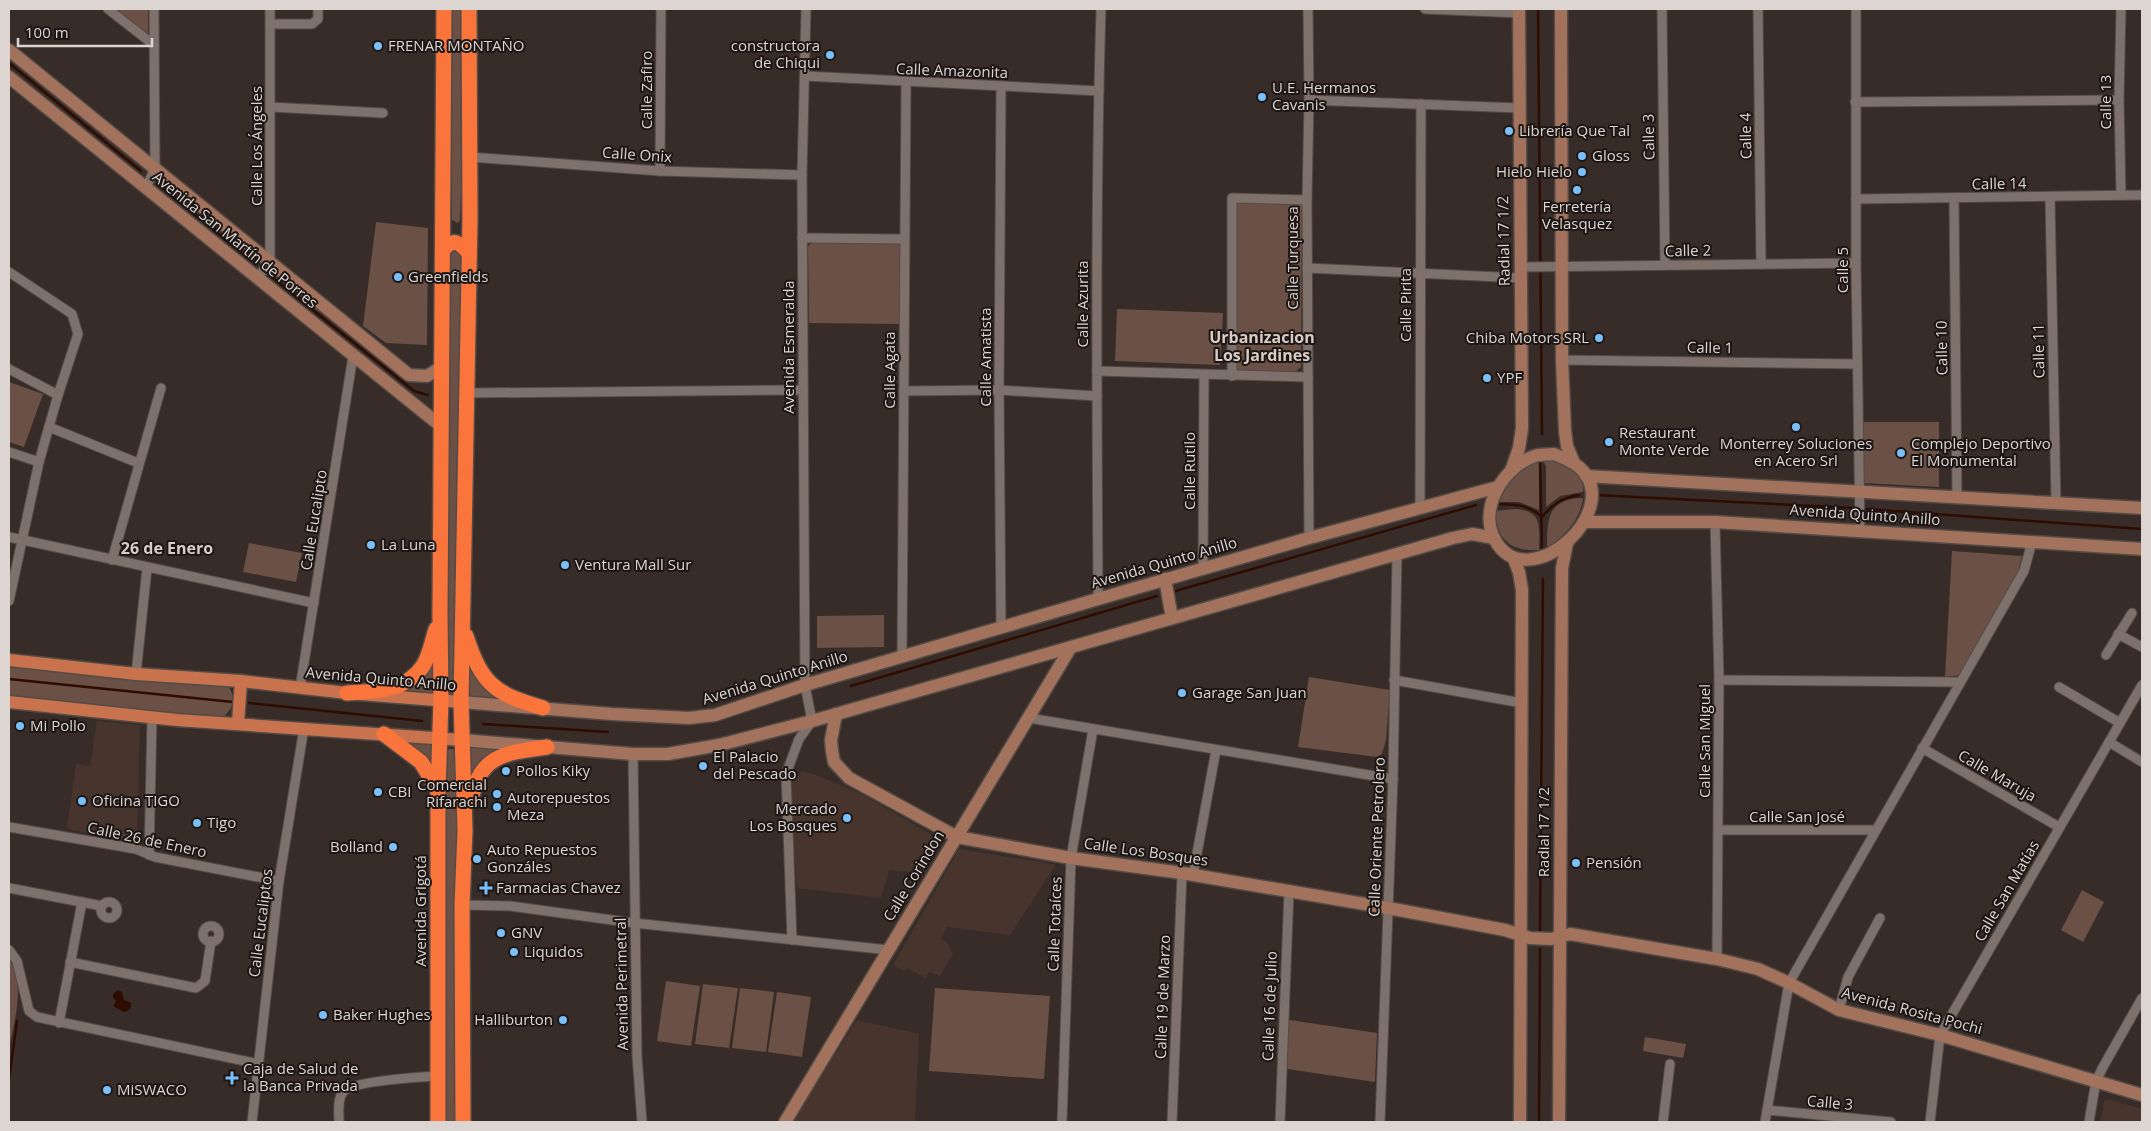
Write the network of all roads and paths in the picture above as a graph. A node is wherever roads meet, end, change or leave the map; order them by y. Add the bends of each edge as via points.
1 (108, 9) edge
2 (154, 9) edge
3 (270, 9) edge
4 (318, 9) edge
5 (444, 9) edge
6 (469, 9) edge
7 (661, 9) edge
8 (806, 9) edge
9 (1101, 9) edge
10 (1308, 9) edge
11 (1425, 9) edge
12 (1560, 9) edge
13 (1662, 9) edge
14 (1758, 9) edge
15 (1856, 9) edge
16 (2121, 9) edge
17 (1519, 11) edge
18 (270, 24) junction
19 (154, 45) junction
20 (9, 50) edge
21 (805, 76) junction
22 (9, 77) edge
23 (906, 83) junction
24 (1001, 86) junction
25 (1099, 91) junction
26 (1309, 100) junction
27 (2119, 100) junction
28 (1855, 102) junction
29 (1421, 104) junction
30 (271, 107) junction
31 (1518, 108) junction
32 (383, 113) dead end
33 (470, 157) junction
34 (155, 168) junction
35 (660, 170) junction
36 (802, 175) junction
37 (146, 188) junction
38 (2121, 195) junction
39 (2142, 195) edge
40 (2050, 197) junction
41 (1856, 199) junction
42 (1954, 199) junction
43 (1307, 200) junction
44 (444, 212) junction
45 (470, 220) junction
46 (802, 238) junction
47 (904, 239) junction
48 (444, 250) junction
49 (469, 253) junction
50 (270, 262) junction
51 (1856, 263) junction
52 (1761, 264) junction
53 (1665, 265) junction
54 (1559, 266) junction
55 (1307, 268) junction
56 (1525, 270) junction
57 (9, 272) edge
58 (1420, 273) junction
59 (257, 278) junction
60 (353, 356) junction
61 (1562, 360) junction
62 (1858, 364) junction
63 (443, 366) junction
64 (9, 369) edge
65 (1097, 371) junction
66 (1204, 375) junction
67 (1232, 376) junction
68 (1308, 377) junction
69 (161, 388) dead end
70 (803, 390) junction
71 (999, 390) junction
72 (904, 391) junction
73 (466, 393) junction
74 (58, 395) junction
75 (1097, 396) junction
76 (442, 427) junction
77 (49, 428) junction
78 (9, 452) edge
79 (39, 462) junction
80 (138, 463) junction
81 (1574, 463) junction
82 (1511, 471) junction
83 (1586, 476) junction
84 (1498, 487) junction
85 (1860, 493) junction
86 (1957, 497) junction
87 (2056, 504) junction
88 (1420, 507) junction
89 (2142, 508) edge
90 (1585, 522) junction
91 (1715, 522) junction
92 (1860, 531) junction
93 (9, 537) edge
94 (1309, 538) junction
95 (1494, 538) junction
96 (23, 539) junction
97 (2032, 542) junction
98 (1567, 543) junction
99 (2142, 549) edge
100 (1397, 554) junction
101 (1514, 559) junction
102 (112, 560) junction
103 (146, 568) junction
104 (1203, 568) junction
105 (1165, 579) junction
106 (1098, 599) junction
107 (9, 601) edge
108 (314, 603) junction
109 (2132, 613) dead end
110 (440, 615) junction
111 (1172, 618) junction
112 (462, 624) junction
113 (1001, 628) junction
114 (2118, 634) junction
115 (1072, 647) junction
116 (2142, 647) edge
117 (2106, 654) dead end
118 (902, 657) junction
119 (9, 660) edge
120 (136, 674) junction
121 (1394, 680) junction
122 (1719, 680) junction
123 (241, 681) junction
124 (1960, 682) junction
125 (2142, 685) edge
126 (805, 686) junction
127 (300, 688) junction
128 (2060, 688) dead end
129 (347, 693) junction
130 (442, 700) junction
131 (9, 702) edge
132 (461, 702) junction
133 (1522, 702) junction
134 (543, 708) junction
135 (836, 714) junction
136 (152, 717) junction
137 (1028, 718) junction
138 (812, 721) junction
139 (238, 723) junction
140 (2120, 723) junction
141 (304, 728) junction
142 (1093, 729) junction
143 (384, 734) junction
144 (440, 739) junction
145 (462, 740) junction
146 (2109, 742) junction
147 (547, 747) junction
148 (1922, 748) junction
149 (1216, 750) junction
150 (634, 754) junction
151 (2142, 762) edge
152 (1393, 779) junction
153 (438, 790) junction
154 (9, 827) edge
155 (2059, 827) junction
156 (466, 830) junction
157 (1719, 830) junction
158 (1875, 830) junction
159 (957, 838) junction
160 (148, 855) junction
161 (1071, 858) junction
162 (1188, 874) junction
163 (279, 881) junction
164 (9, 888) edge
165 (1289, 891) junction
166 (82, 902) junction
167 (462, 905) junction
168 (102, 906) dead end
169 (1388, 908) junction
170 (1880, 918) dead end
171 (634, 923) junction
172 (1520, 935) junction
173 (1560, 937) junction
174 (792, 940) junction
175 (211, 941) dead end
176 (9, 950) edge
177 (889, 950) junction
178 (1717, 959) junction
179 (70, 962) junction
180 (1789, 983) junction
181 (2142, 999) edge
182 (1839, 1010) junction
183 (60, 1023) junction
184 (1940, 1035) junction
185 (259, 1064) junction
186 (1670, 1064) dead end
187 (438, 1076) junction
188 (2096, 1082) junction
189 (2142, 1095) edge
190 (1767, 1110) junction
191 (252, 1122) edge
192 (339, 1122) edge
193 (438, 1122) edge
194 (463, 1122) edge
195 (642, 1122) edge
196 (785, 1122) edge
197 (1062, 1122) edge
198 (1172, 1122) edge
199 (1280, 1122) edge
200 (1380, 1122) edge
201 (1520, 1122) edge
202 (1559, 1122) edge
203 (1663, 1122) edge
204 (1765, 1122) edge
205 (1891, 1122) edge
206 (1930, 1122) edge
207 (2089, 1122) edge

1 - 19 street
2 - 19 street
3 - 18 street, Calle Los Ángeles
4 - 18 street via 318,19 312,24
5 - 44 highway
6 - 33 highway
7 - 35 street, Calle Zafiro
8 - 21 street, Avenida Esmeralda
9 - 25 street, Calle Azurita
10 - 26 street, Calle Turquesa
11 - 17 street
12 - 54 main road
13 - 53 street, Calle 3
14 - 52 street, Calle 4
15 - 28 street, Calle 5
16 - 27 street, Calle 13
17 - 31 main road, Radial 17 1/2
18 - 30 street, Calle Los Ángeles
19 - 34 street
20 - 34 main road, Avenida San Martín de Porres
21 - 23 street, Calle Amazonita
21 - 36 street, Avenida Esmeralda
22 - 37 main road, Avenida San Martín de Porres
23 - 24 street, Calle Amazonita
23 - 47 street, Calle Agata
24 - 25 street, Calle Amazonita
24 - 71 street, Calle Amatista
25 - 65 street, Calle Azurita
26 - 29 street
26 - 43 street, Calle Turquesa
27 - 28 street
27 - 38 street, Calle 13
28 - 41 street, Calle 5
29 - 31 street
29 - 58 street, Calle Pirita
30 - 32 street
30 - 50 street, Calle Los Ángeles
31 - 56 main road, Radial 17 1/2
33 - 35 street, Calle Onix
33 - 45 highway
34 - 37 street
34 - 50 main road, Avenida San Martín de Porres
35 - 36 street, Calle Onix
36 - 46 street, Avenida Esmeralda
37 - 59 main road, Avenida San Martín de Porres
38 - 39 street, Calle 14
38 - 40 street, Calle 14
40 - 42 street, Calle 14
40 - 87 street, Calle 11
41 - 42 street, Calle 14
41 - 51 street, Calle 5
42 - 86 street, Calle 10
43 - 55 street, Calle Turquesa
43 - 67 street via 1232,198
44 - 45 highway via 448,224 456,227
44 - 48 highway
45 - 49 highway
46 - 47 street
46 - 70 street, Avenida Esmeralda
47 - 72 street, Calle Agata
48 - 49 highway via 448,244 456,242
48 - 63 highway
49 - 73 highway
50 - 59 street
50 - 63 main road, Avenida San Martín de Porres via 409,375 427,376
51 - 52 street, Calle 2
51 - 62 street, Calle 5
52 - 53 street, Calle 2
53 - 54 street, Calle 2
54 - 56 street, Calle 2
54 - 61 main road
55 - 58 street, Calle 2
55 - 68 street, Calle Turquesa
56 - 58 street, Calle 2
56 - 82 main road, Radial 17 1/2 via 1522,428
57 - 74 street via 72,314 77,324 78,334
58 - 88 street, Calle Pirita
59 - 60 main road, Avenida San Martín de Porres
60 - 76 main road, Avenida San Martín de Porres
60 - 108 street, Calle Eucalipto
61 - 62 street, Calle 1
61 - 81 main road via 1565,431
62 - 85 street, Calle 5
63 - 76 highway
64 - 74 street
65 - 66 street
65 - 75 street, Calle Azurita
66 - 67 street
66 - 104 street, Calle Rutilo
67 - 68 street
68 - 94 street, Calle Turquesa
69 - 80 street
70 - 73 street
70 - 126 street, Avenida Esmeralda
71 - 72 street
71 - 75 street
71 - 113 street, Calle Amatista
72 - 118 street, Calle Agata
73 - 112 highway
74 - 77 street
75 - 106 street, Calle Azurita
76 - 110 highway
77 - 79 street
77 - 80 street
78 - 79 street
79 - 96 street
80 - 102 street
81 - 82 main road via 1554,454 1536,456
81 - 83 main road
82 - 84 main road
83 - 85 main road, Avenida Quinto Anillo
83 - 90 main road via 1592,490
84 - 88 main road, Avenida Quinto Anillo
84 - 95 main road via 1489,514
85 - 86 main road, Avenida Quinto Anillo
85 - 92 street, Calle 5
86 - 87 main road, Avenida Quinto Anillo
87 - 89 main road, Avenida Quinto Anillo
88 - 94 main road, Avenida Quinto Anillo
90 - 91 main road, Avenida Quinto Anillo
90 - 98 main road
91 - 92 main road, Avenida Quinto Anillo
91 - 122 street, Calle San Miguel
92 - 97 main road, Avenida Quinto Anillo
93 - 96 street
94 - 104 main road, Avenida Quinto Anillo
95 - 100 main road via 1472,534
95 - 101 main road
96 - 102 street
96 - 107 street
97 - 99 main road, Avenida Quinto Anillo
97 - 124 street via 2024,571
98 - 101 main road via 1532,560
98 - 173 main road, Radial 17 1/2 via 1562,568
100 - 111 main road
100 - 121 street, Calle Oriente Petrolero
101 - 133 main road, Radial 17 1/2 via 1522,590
102 - 103 street
103 - 108 street
103 - 120 street
104 - 105 main road, Avenida Quinto Anillo
105 - 106 main road, Avenida Quinto Anillo
105 - 111 main road
106 - 113 main road, Avenida Quinto Anillo
108 - 127 street, Calle Eucalipto
109 - 114 street
110 - 129 highway via 428,656 409,680 385,691
110 - 130 highway, Avenida Grigotá
111 - 115 main road
112 - 132 highway
112 - 134 highway via 486,681 498,692
113 - 118 main road, Avenida Quinto Anillo
114 - 116 street
114 - 117 street
115 - 135 main road
115 - 137 main road, Calle Corindon
118 - 126 main road, Avenida Quinto Anillo
119 - 120 main road, Avenida Quinto Anillo
120 - 123 main road, Avenida Quinto Anillo
121 - 133 street
121 - 152 street, Calle Oriente Petrolero
122 - 124 street
122 - 157 street, Calle San Miguel
123 - 127 main road, Avenida Quinto Anillo
123 - 139 main road
124 - 148 street
125 - 140 street, Calle San Matías
126 - 134 main road, Avenida Quinto Anillo via 715,715 689,718
126 - 138 street
127 - 129 main road, Avenida Quinto Anillo
128 - 140 street
129 - 130 main road, Avenida Quinto Anillo
130 - 132 main road, Avenida Quinto Anillo
130 - 144 highway, Avenida Grigotá
131 - 136 main road
132 - 134 main road, Avenida Quinto Anillo
132 - 145 highway
133 - 172 main road, Radial 17 1/2
135 - 138 main road
135 - 159 main road, Calle Los Bosques via 831,740 834,762 849,778
136 - 139 main road
136 - 160 street
137 - 142 street
137 - 159 main road, Calle Corindon
138 - 150 main road via 694,750
138 - 174 street via 798,739 786,774
139 - 141 main road
140 - 146 street, Calle San Matías
141 - 143 main road
141 - 163 street, Calle Eucaliptos
142 - 149 street
142 - 161 street, Calle Totaíces
143 - 144 main road
143 - 153 highway via 421,762
144 - 145 main road
144 - 153 highway, Avenida Grigotá
145 - 147 main road
145 - 156 highway
146 - 151 street
146 - 155 street, Calle San Matías
147 - 150 main road
147 - 156 highway via 502,755 486,765 474,783
148 - 155 street, Calle Maruja
148 - 158 street
149 - 152 street
149 - 162 street, Calle 19 de Marzo
150 - 171 street, Avenida Perimetral
152 - 169 street, Calle Oriente Petrolero
153 - 187 highway, Avenida Grigotá
154 - 160 street, Calle 26 de Enero via 136,849
155 - 184 street, Calle San Matías
156 - 167 highway
157 - 158 street, Calle San José
157 - 178 street, Calle San Miguel
158 - 180 street
159 - 161 main road, Calle Los Bosques
159 - 177 main road, Calle Corindon
160 - 163 street, Calle 26 de Enero
161 - 162 main road, Calle Los Bosques
161 - 197 street, Calle Totaíces
162 - 165 main road, Calle Los Bosques
162 - 198 street, Calle 19 de Marzo
163 - 185 street, Calle Eucaliptos
164 - 166 street
165 - 169 main road, Calle Los Bosques
165 - 199 street, Calle 16 de Julio
166 - 168 street
166 - 179 street
167 - 171 street via 510,906
167 - 194 highway
169 - 172 main road, Calle Los Bosques
169 - 200 street, Calle Oriente Petrolero
170 - 182 street via 1848,978
171 - 174 street
171 - 195 street, Avenida Perimetral
172 - 173 main road, Calle Los Bosques
172 - 201 main road, Radial 17 1/2
173 - 178 main road, Avenida Rosita Pochi via 1570,934
173 - 202 main road, Radial 17 1/2
174 - 177 street
175 - 179 street via 205,981 196,988
176 - 183 street via 18,960 29,1012
177 - 196 main road, Calle Corindon
178 - 180 main road, Avenida Rosita Pochi via 1758,969
179 - 183 street
180 - 182 main road, Avenida Rosita Pochi
180 - 190 street
181 - 188 street
182 - 184 main road, Avenida Rosita Pochi
183 - 185 street
184 - 188 main road, Avenida Rosita Pochi
184 - 206 street, Calle San Matías
185 - 191 street, Calle Eucaliptos
186 - 203 street
187 - 192 street via 365,1083 346,1089 339,1098
187 - 193 highway, Avenida Grigotá
188 - 189 main road, Avenida Rosita Pochi
188 - 207 street
190 - 204 street
190 - 205 street, Calle 3

